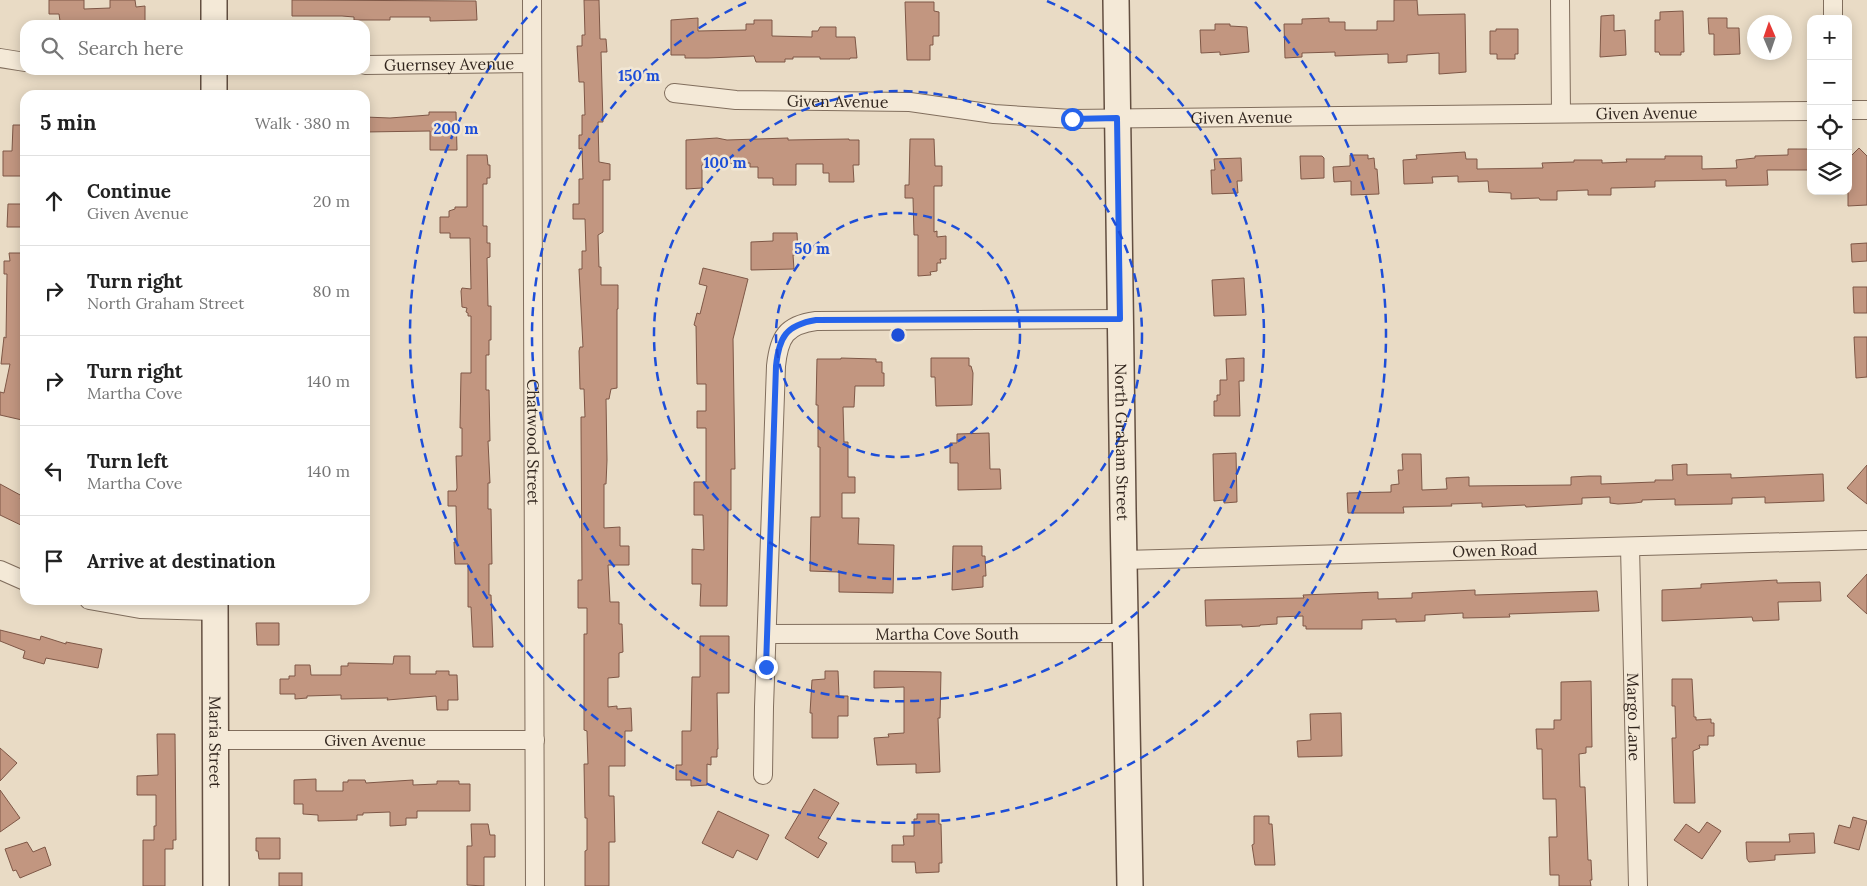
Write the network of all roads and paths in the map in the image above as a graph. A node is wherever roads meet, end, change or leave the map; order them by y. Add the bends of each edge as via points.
1 (214, 0) edge
2 (532, 0) edge
3 (1116, 0) edge
4 (1560, 0) edge
5 (1833, 0) edge
6 (1833, 15) edge
7 (214, 20) edge
8 (0, 58) edge
9 (20, 61) edge
10 (532, 63) junction
11 (370, 65) edge
12 (214, 75) edge
13 (214, 90) edge
14 (674, 93) dead end
15 (1852, 110) edge
16 (1867, 110) edge
17 (1807, 111) edge
18 (1560, 114) junction
19 (1117, 118) junction
20 (1120, 319) junction
21 (1867, 540) edge
22 (1630, 547) junction
23 (1124, 560) junction
24 (0, 570) edge
25 (20, 579) edge
26 (121, 605) edge
27 (215, 606) edge
28 (1125, 633) junction
29 (768, 634) junction
30 (216, 740) junction
31 (535, 740) junction
32 (763, 775) dead end
33 (216, 886) edge
34 (535, 886) edge
35 (1130, 886) edge
36 (1638, 886) edge

1 - 7 main road
2 - 10 street, Chatwood Street
3 - 19 main road, North Graham Street
4 - 18 street
5 - 6 street
8 - 9 street
10 - 11 street, Guernsey Avenue
10 - 31 street, Chatwood Street
12 - 13 main road
14 - 19 street, Given Avenue via 736,100 910,102 1031,118
15 - 16 street
17 - 18 street, Given Avenue
18 - 19 street, Given Avenue
19 - 20 main road, North Graham Street
20 - 23 main road, North Graham Street
20 - 29 street via 816,320 796,325 789,331 780,344 776,366
21 - 22 street, Owen Road
22 - 23 street, Owen Road
22 - 36 street, Margo Lane
23 - 28 main road, North Graham Street
24 - 25 street
26 - 27 street via 140,608
27 - 30 main road, Maria Street
28 - 29 street, Martha Cove South
28 - 35 main road, North Graham Street
29 - 32 street
30 - 31 street, Given Avenue
30 - 33 main road, Maria Street
31 - 34 street, Chatwood Street

